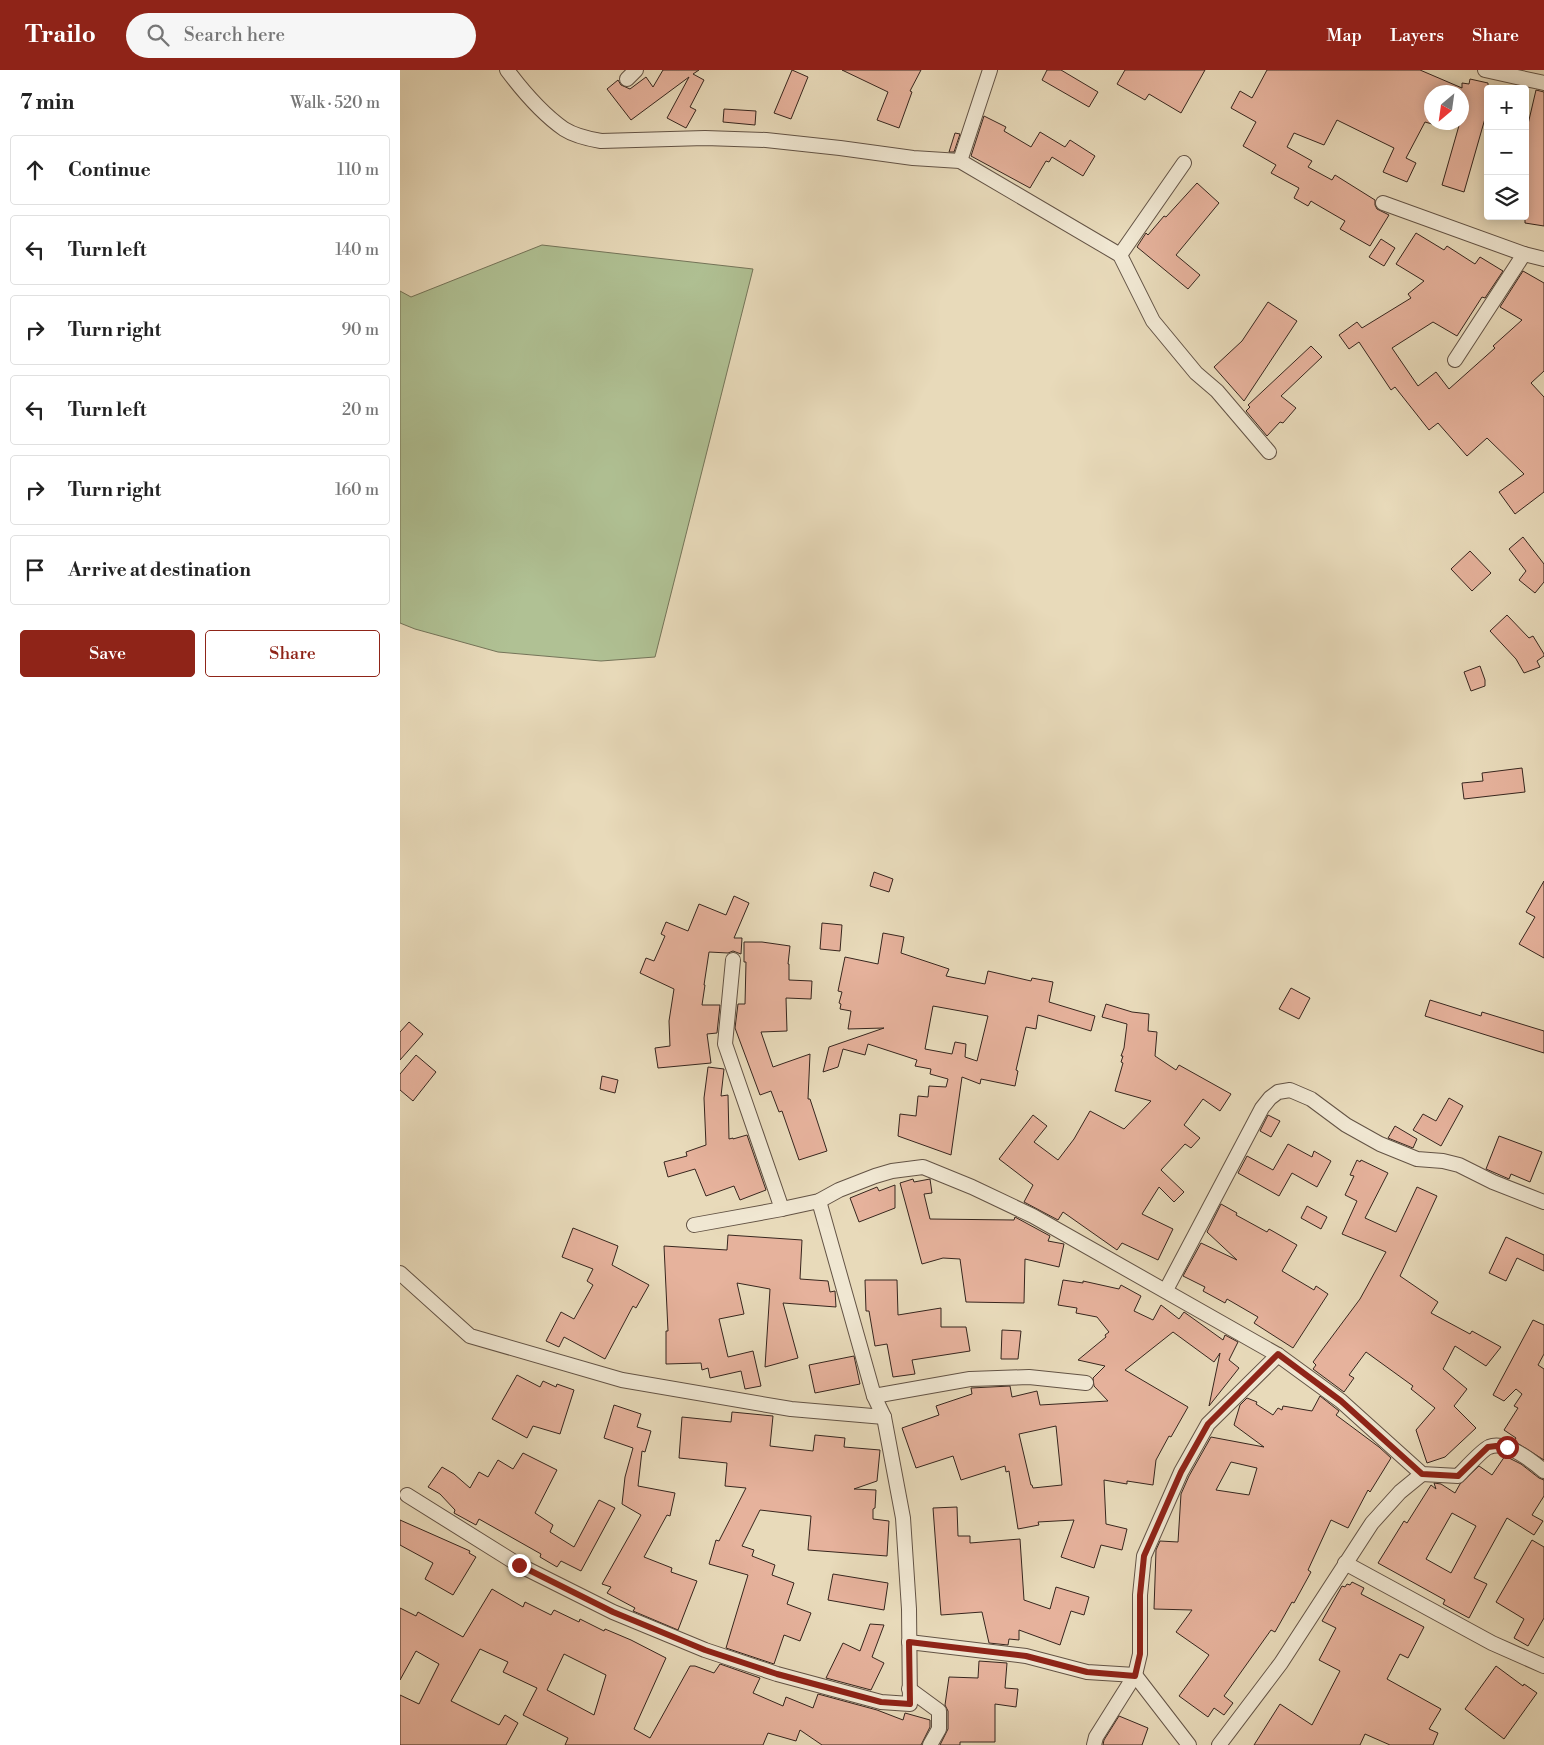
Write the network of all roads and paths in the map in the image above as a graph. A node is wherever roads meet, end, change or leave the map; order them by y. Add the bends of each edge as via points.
1 (507, 70) edge
2 (990, 70) edge
3 (1485, 70) edge
4 (1544, 83) edge
5 (960, 161) junction
6 (1184, 163) dead end
7 (1383, 203) dead end
8 (1524, 254) junction
9 (1120, 255) junction
10 (1544, 259) edge
11 (1456, 360) dead end
12 (1268, 452) dead end
13 (733, 960) dead end
14 (819, 1201) junction
15 (1544, 1202) edge
16 (782, 1209) junction
17 (694, 1225) dead end
18 (400, 1273) edge
19 (1166, 1290) junction
20 (1278, 1354) junction
21 (1086, 1383) dead end
22 (874, 1396) junction
23 (884, 1417) junction
24 (1544, 1471) edge
25 (1422, 1474) junction
26 (407, 1495) dead end
27 (1346, 1563) junction
28 (909, 1642) junction
29 (1544, 1666) edge
30 (1135, 1676) junction
31 (909, 1689) junction
32 (930, 1745) edge
33 (1094, 1745) edge
34 (1188, 1745) edge
35 (1219, 1745) edge

1 - 5 street via 542,110 565,129 586,138 601,141 766,140
2 - 5 street
3 - 4 street
5 - 9 street
6 - 9 street
7 - 8 street
8 - 10 street
8 - 11 street
9 - 12 street via 1153,321
13 - 16 street via 725,1044
14 - 16 street
14 - 19 street via 875,1176 923,1167 1033,1216
14 - 22 street
15 - 19 street via 1459,1166 1417,1159 1380,1144 1346,1125 1311,1099 1290,1090 1278,1092 1262,1108
16 - 17 street
18 - 23 street via 470,1336 622,1380 791,1409
19 - 20 street
20 - 25 street via 1341,1401
20 - 30 street via 1208,1424 1181,1472 1144,1556 1140,1654
21 - 22 street via 1029,1377 970,1379
22 - 23 street
23 - 28 street via 903,1518
24 - 25 street via 1507,1447 1496,1446 1488,1447 1458,1476
25 - 27 street via 1400,1492 1372,1523
26 - 31 street via 519,1565 613,1612 705,1650 777,1674 881,1702 910,1704
27 - 29 street via 1492,1643
27 - 35 street via 1281,1663
28 - 30 street via 1026,1656 1087,1672
28 - 31 street
30 - 33 street
30 - 34 street
31 - 32 street via 939,1711 939,1729

